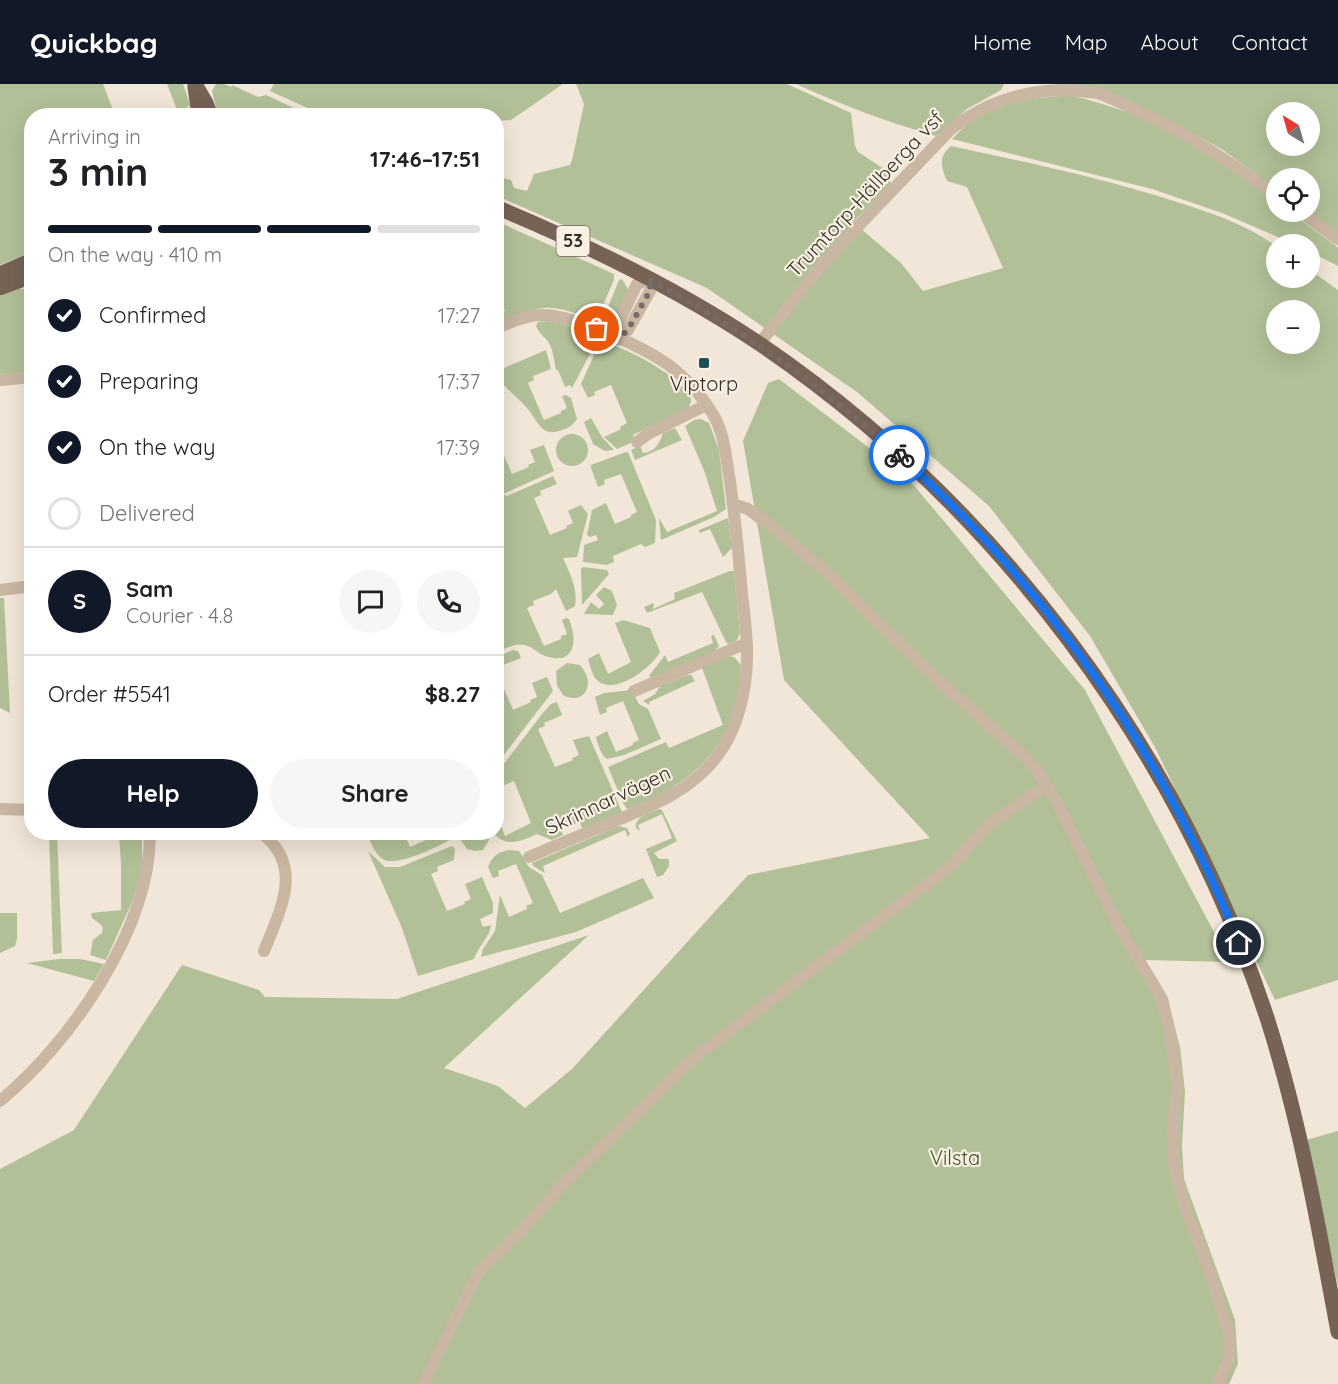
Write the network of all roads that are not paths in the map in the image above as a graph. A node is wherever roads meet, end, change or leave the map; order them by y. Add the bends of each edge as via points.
1 (195, 84) edge
2 (197, 108) edge
3 (208, 108) edge
4 (1266, 188) edge
5 (504, 211) edge
6 (1314, 222) edge
7 (1338, 239) edge
8 (24, 264) edge
9 (0, 274) edge
10 (24, 279) edge
11 (648, 279) junction
12 (0, 288) edge
13 (504, 325) edge
14 (618, 339) junction
15 (759, 344) junction
16 (24, 378) edge
17 (0, 380) edge
18 (706, 405) junction
19 (637, 442) dead end
20 (733, 504) junction
21 (24, 587) edge
22 (0, 590) edge
23 (747, 643) junction
24 (634, 690) dead end
25 (1046, 784) junction
26 (0, 809) edge
27 (24, 810) edge
28 (150, 840) edge
29 (269, 840) edge
30 (529, 857) dead end
31 (264, 951) dead end
32 (0, 1101) edge
33 (1338, 1332) edge
34 (423, 1384) edge
35 (1218, 1384) edge

1 - 2 main road
1 - 3 main road
4 - 15 street, Trumtorp-Hällberga vsf via 1202,144 1096,93 1052,88 1014,93 981,107 948,132 823,263
5 - 11 main road, 53
6 - 7 street
8 - 9 main road
10 - 12 main road
11 - 14 street via 651,289 628,330
11 - 15 main road, 53
13 - 14 street, Skrinnarvägen via 527,317 552,315 582,322
14 - 18 street, Skrinnarvägen via 674,369
15 - 33 main road, 53 via 856,418 954,507 1014,571 1094,675 1138,741 1202,858 1268,1021 1306,1168
16 - 17 street
18 - 19 street
18 - 20 street, Skrinnarvägen via 724,440
20 - 23 street, Skrinnarvägen
20 - 25 street via 748,509 826,572 931,674 1025,757
21 - 22 street
23 - 24 street
23 - 30 street, Skrinnarvägen via 747,672 737,718 728,739 705,770 664,800
25 - 34 street via 987,827 947,869 671,1079 478,1273
25 - 35 street via 1116,922 1156,989 1166,1015 1177,1085 1174,1164 1184,1205 1230,1338 1230,1356
26 - 27 street
28 - 32 street via 148,866 135,909 101,982 63,1038
29 - 31 street via 282,860 287,885

